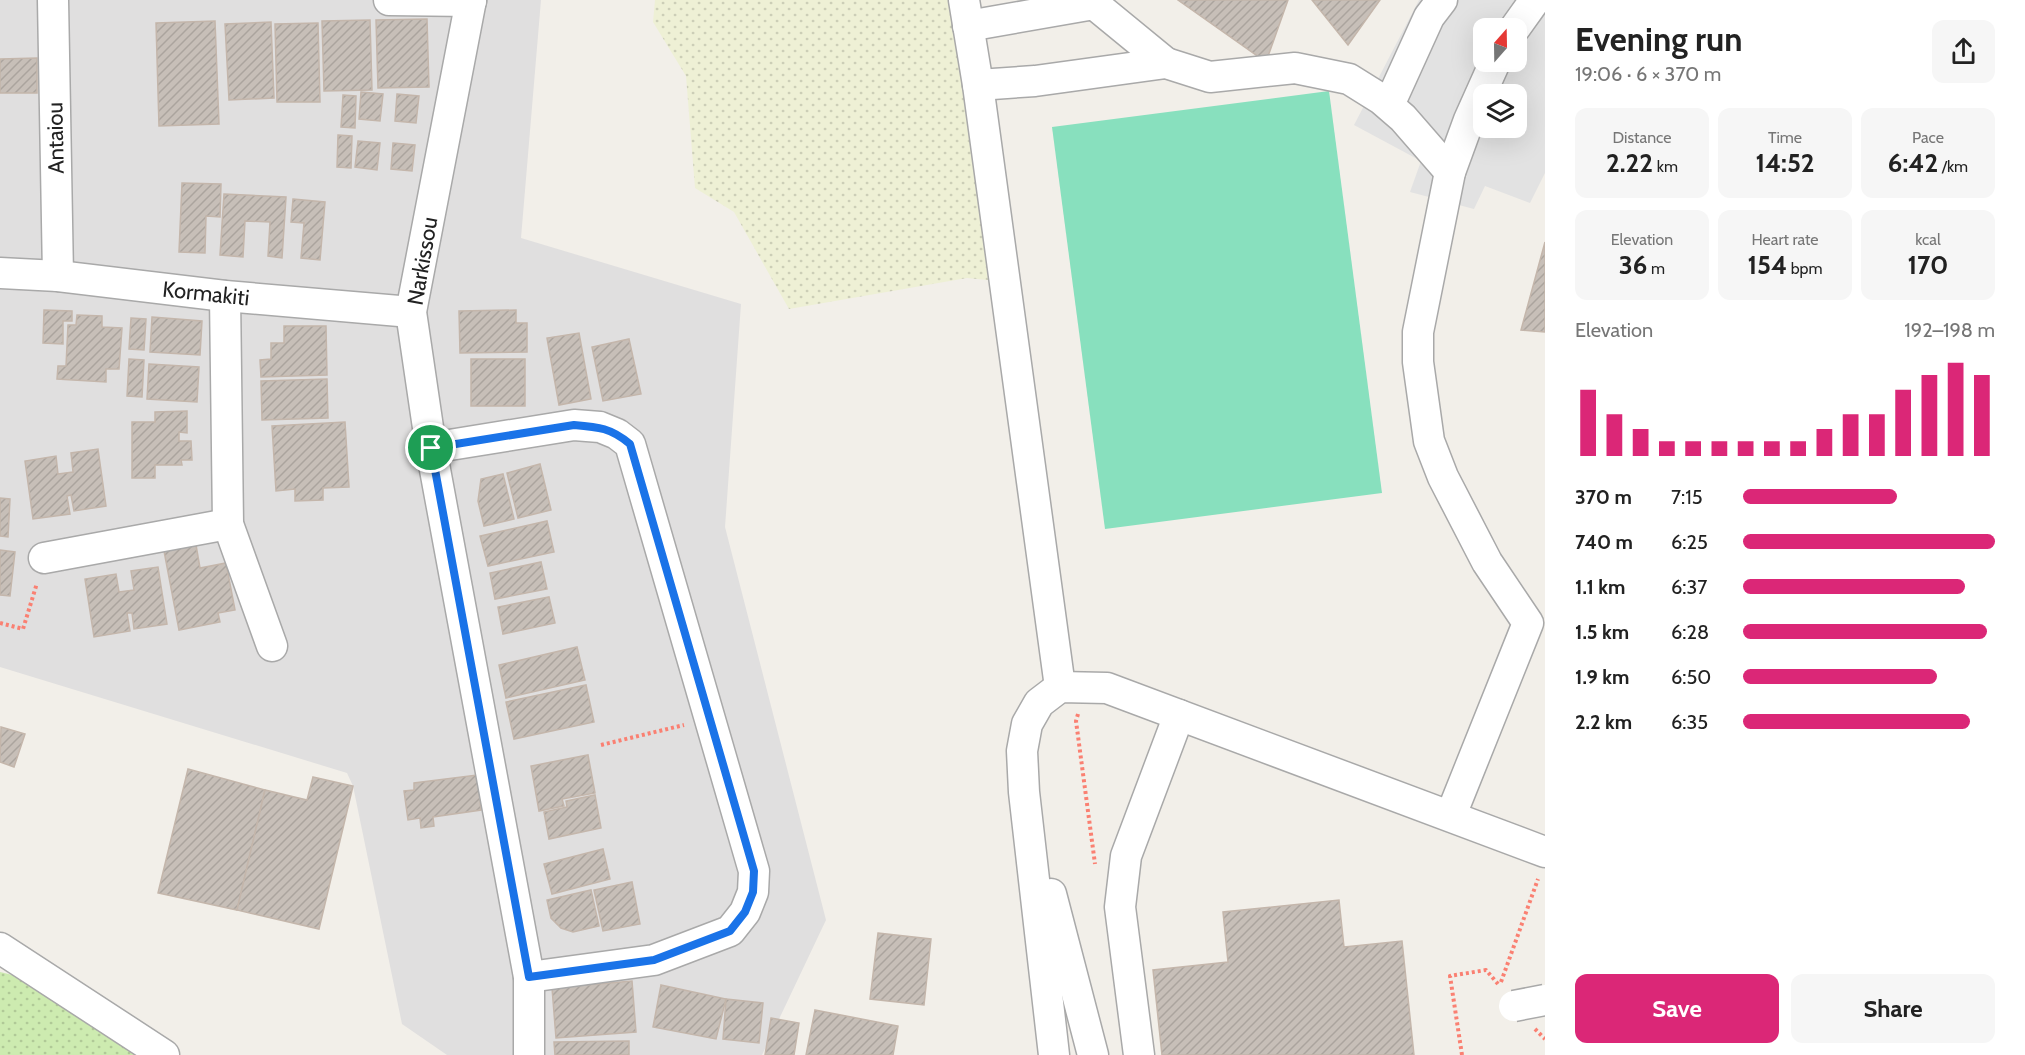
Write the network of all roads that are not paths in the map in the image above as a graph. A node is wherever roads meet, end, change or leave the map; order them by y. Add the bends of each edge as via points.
1 (53, 0) edge
2 (389, 0) edge
3 (1442, 0) edge
4 (1535, 0) edge
5 (471, 1) edge
6 (966, 13) edge
7 (1522, 18) edge
8 (1166, 63) junction
9 (1491, 72) edge
10 (978, 85) junction
11 (1389, 105) junction
12 (1450, 172) junction
13 (0, 273) edge
14 (58, 276) junction
15 (225, 296) junction
16 (411, 312) junction
17 (431, 448) junction
18 (228, 524) junction
19 (44, 558) road end
20 (1536, 627) edge
21 (272, 646) dead end
22 (1060, 687) junction
23 (1179, 715) junction
24 (1024, 792) junction
25 (1451, 815) junction
26 (1543, 861) edge
27 (0, 948) edge
28 (529, 977) junction
29 (1506, 994) road end
30 (1545, 1000) edge
31 (164, 1055) edge
32 (529, 1055) edge
33 (1054, 1055) edge
34 (1094, 1055) edge
35 (1139, 1055) edge

1 - 14 street, Antaiou
2 - 5 street
3 - 11 street via 1429,17
4 - 7 street
5 - 16 street, Narkissou
6 - 8 street via 1094,4
6 - 10 street
8 - 10 street
8 - 11 street via 1210,77 1295,68 1349,79
9 - 12 street
10 - 22 street
11 - 12 street
12 - 20 street via 1418,332 1423,408 1443,477 1487,562
13 - 14 street, Kormakiti
14 - 15 street, Kormakiti
15 - 16 street, Kormakiti
15 - 18 street
16 - 17 street, Narkissou
17 - 28 street, Narkissou
17 - 28 street via 574,425 600,427 630,444 754,871 753,892 745,912 730,931 654,960
18 - 19 street
18 - 21 street
20 - 25 street
22 - 23 street via 1107,688
22 - 24 street via 1040,703 1027,724 1022,751
23 - 25 street
23 - 35 street via 1126,856 1120,907
24 - 33 street
24 - 34 street
25 - 26 street
27 - 31 street
28 - 32 street, Narkissou
29 - 30 street, bridge

